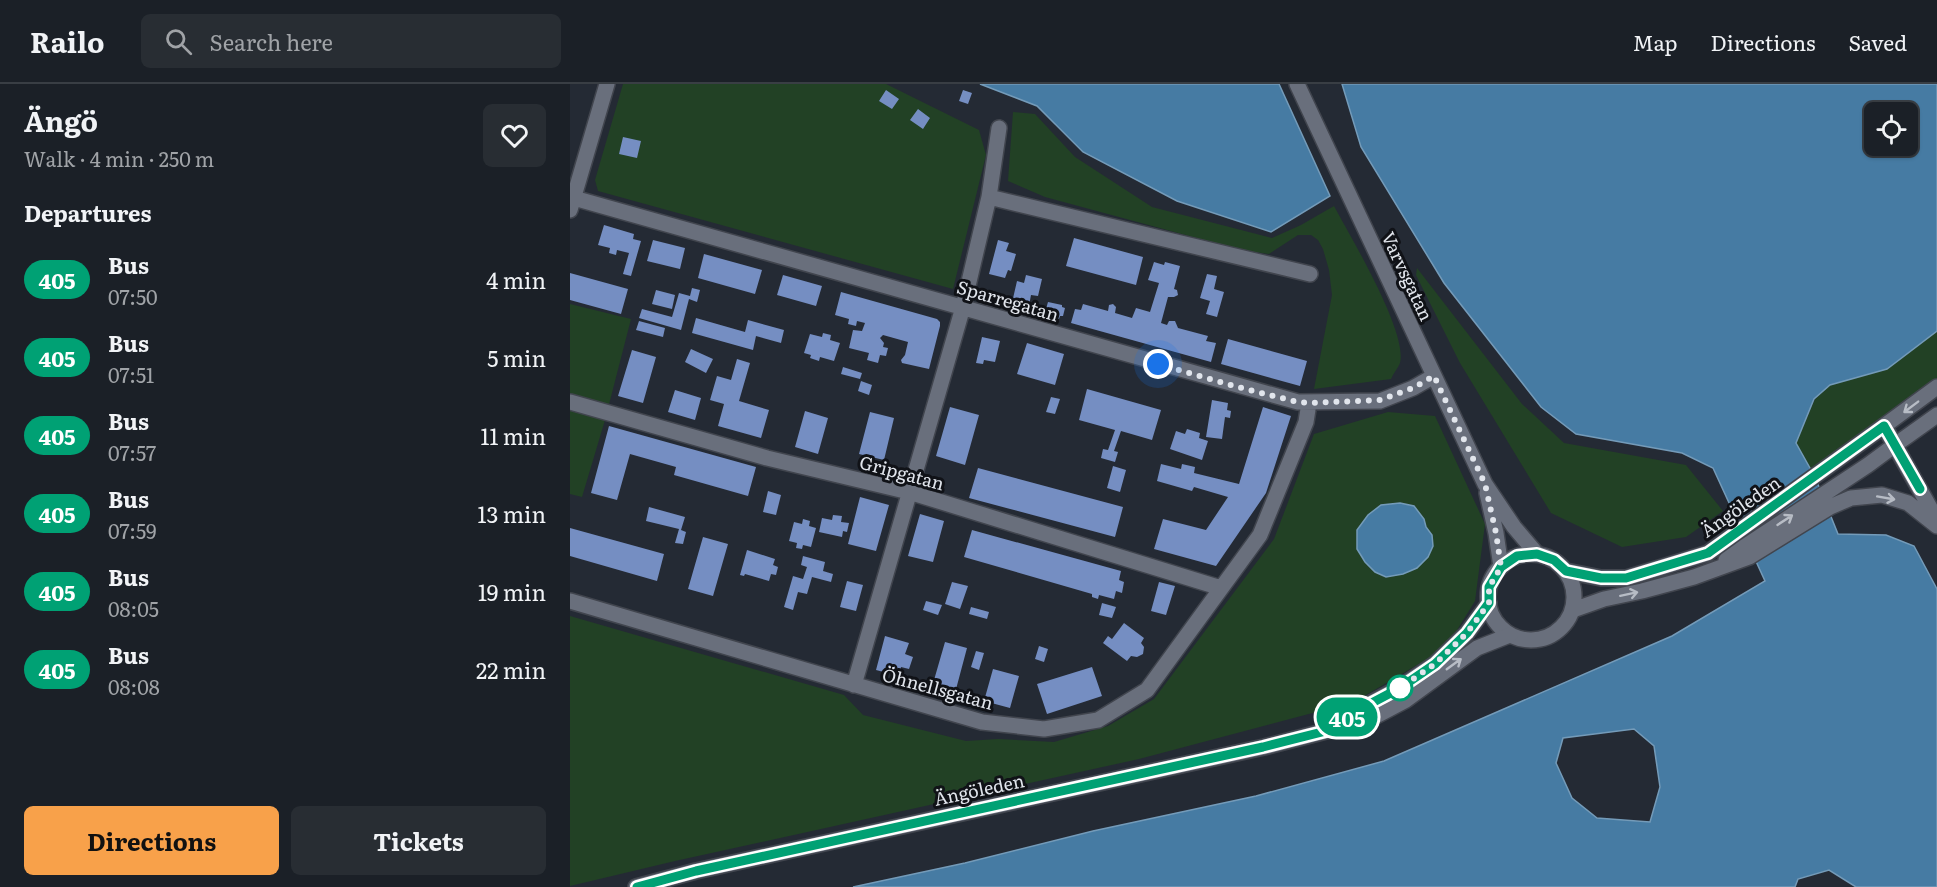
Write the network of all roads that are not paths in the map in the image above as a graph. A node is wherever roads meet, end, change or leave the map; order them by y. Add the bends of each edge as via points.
1 (607, 84) edge
2 (1297, 84) edge
3 (999, 128) dead end
4 (989, 197) junction
5 (571, 202) edge
6 (1310, 274) dead end
7 (963, 307) junction
8 (1434, 376) junction
9 (1937, 387) edge
10 (570, 402) edge
11 (1309, 403) junction
12 (1937, 415) edge
13 (1884, 426) junction
14 (1895, 445) junction
15 (1485, 484) junction
16 (909, 492) junction
17 (1828, 500) junction
18 (1937, 520) edge
19 (1937, 526) edge
20 (1743, 546) junction
21 (1537, 554) junction
22 (1501, 567) junction
23 (1566, 571) junction
24 (1221, 588) junction
25 (570, 601) edge
26 (1489, 603) junction
27 (1573, 610) junction
28 (1510, 635) junction
29 (854, 685) junction
30 (1330, 730) junction
31 (636, 887) edge

1 - 5 street
2 - 8 street, Varvsgatan
3 - 4 street
4 - 6 street
4 - 7 street
5 - 7 street, Sparregatan
7 - 11 street, Sparregatan via 1245,389
7 - 16 street
8 - 11 street, Sparregatan via 1380,400
8 - 15 street, Varvsgatan
9 -> 13 street, Ängöleden
10 - 16 street, Gripgatan via 767,458
11 - 24 street, Öhnellsgatan via 1260,535
12 - 14 street, Ängöleden
13 - 14 street
13 - 20 street, Ängöleden via 1815,477
14 - 17 street, Ängöleden
14 - 18 street
15 - 21 street, Varvsgatan
15 - 22 street, Varvsgatan
16 - 24 street, Gripgatan
16 - 29 street
17 -> 19 street, Ängöleden via 1882,495 1908,503
20 -> 17 street, Ängöleden
20 - 23 street, Ängöleden via 1626,578
27 -> 20 street, Ängöleden via 1694,577 1717,568
21 - 22 street via 1517,556
21 - 23 street, Ängöleden via 1554,560
22 - 26 street, Ängöleden via 1489,587
23 - 27 street via 1574,590
24 - 29 street, Öhnellsgatan via 1146,690 1098,720 1044,729 982,722
25 - 29 street, Öhnellsgatan
26 - 28 street via 1496,622
26 - 30 street, Ängöleden via 1467,633 1435,664
27 - 28 street, Ängöleden via 1563,627 1547,638 1528,640
30 -> 28 street, Ängöleden via 1355,727 1406,700 1477,648
30 - 31 street, Ängöleden

